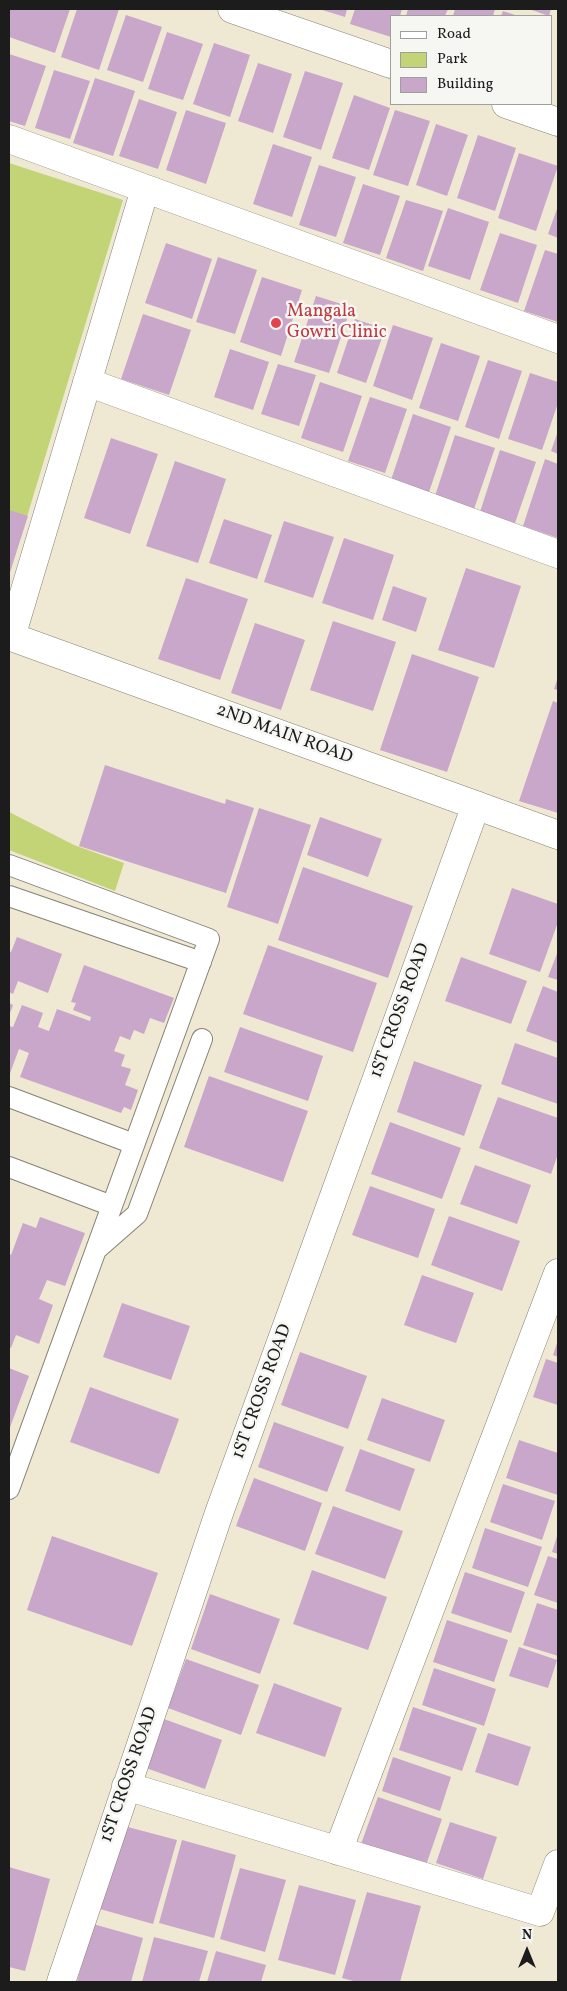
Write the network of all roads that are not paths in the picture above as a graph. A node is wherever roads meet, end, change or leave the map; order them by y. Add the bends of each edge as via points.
1 (232, 9) edge
2 (390, 64) edge
3 (509, 105) edge
4 (558, 122) edge
5 (9, 139) edge
6 (145, 189) junction
7 (558, 340) edge
8 (87, 382) junction
9 (558, 554) edge
10 (10, 636) edge
11 (476, 805) junction
12 (558, 835) edge
13 (9, 865) edge
14 (9, 896) edge
15 (201, 962) junction
16 (202, 1039) dead end
17 (9, 1097) edge
18 (134, 1144) junction
19 (9, 1167) edge
20 (112, 1206) junction
21 (96, 1250) junction
22 (558, 1273) edge
23 (9, 1488) edge
24 (126, 1786) junction
25 (338, 1851) junction
26 (558, 1864) edge
27 (549, 1915) edge
28 (61, 1982) edge

1 - 2 street
3 - 4 street
5 - 6 street
6 - 7 street
6 - 8 street
8 - 9 street
8 - 10 street
10 - 11 street, 2ND MAIN ROAD
11 - 12 street, 2ND MAIN ROAD
11 - 24 street, 1ST CROSS ROAD via 218,1513
13 - 15 lane via 209,939
14 - 15 lane
15 - 18 lane
16 - 21 lane via 136,1214
17 - 18 lane
18 - 20 lane
19 - 20 lane
20 - 21 lane
21 - 23 lane
22 - 25 street
24 - 25 street
24 - 28 street, 1ST CROSS ROAD
25 - 27 street
26 - 27 street

